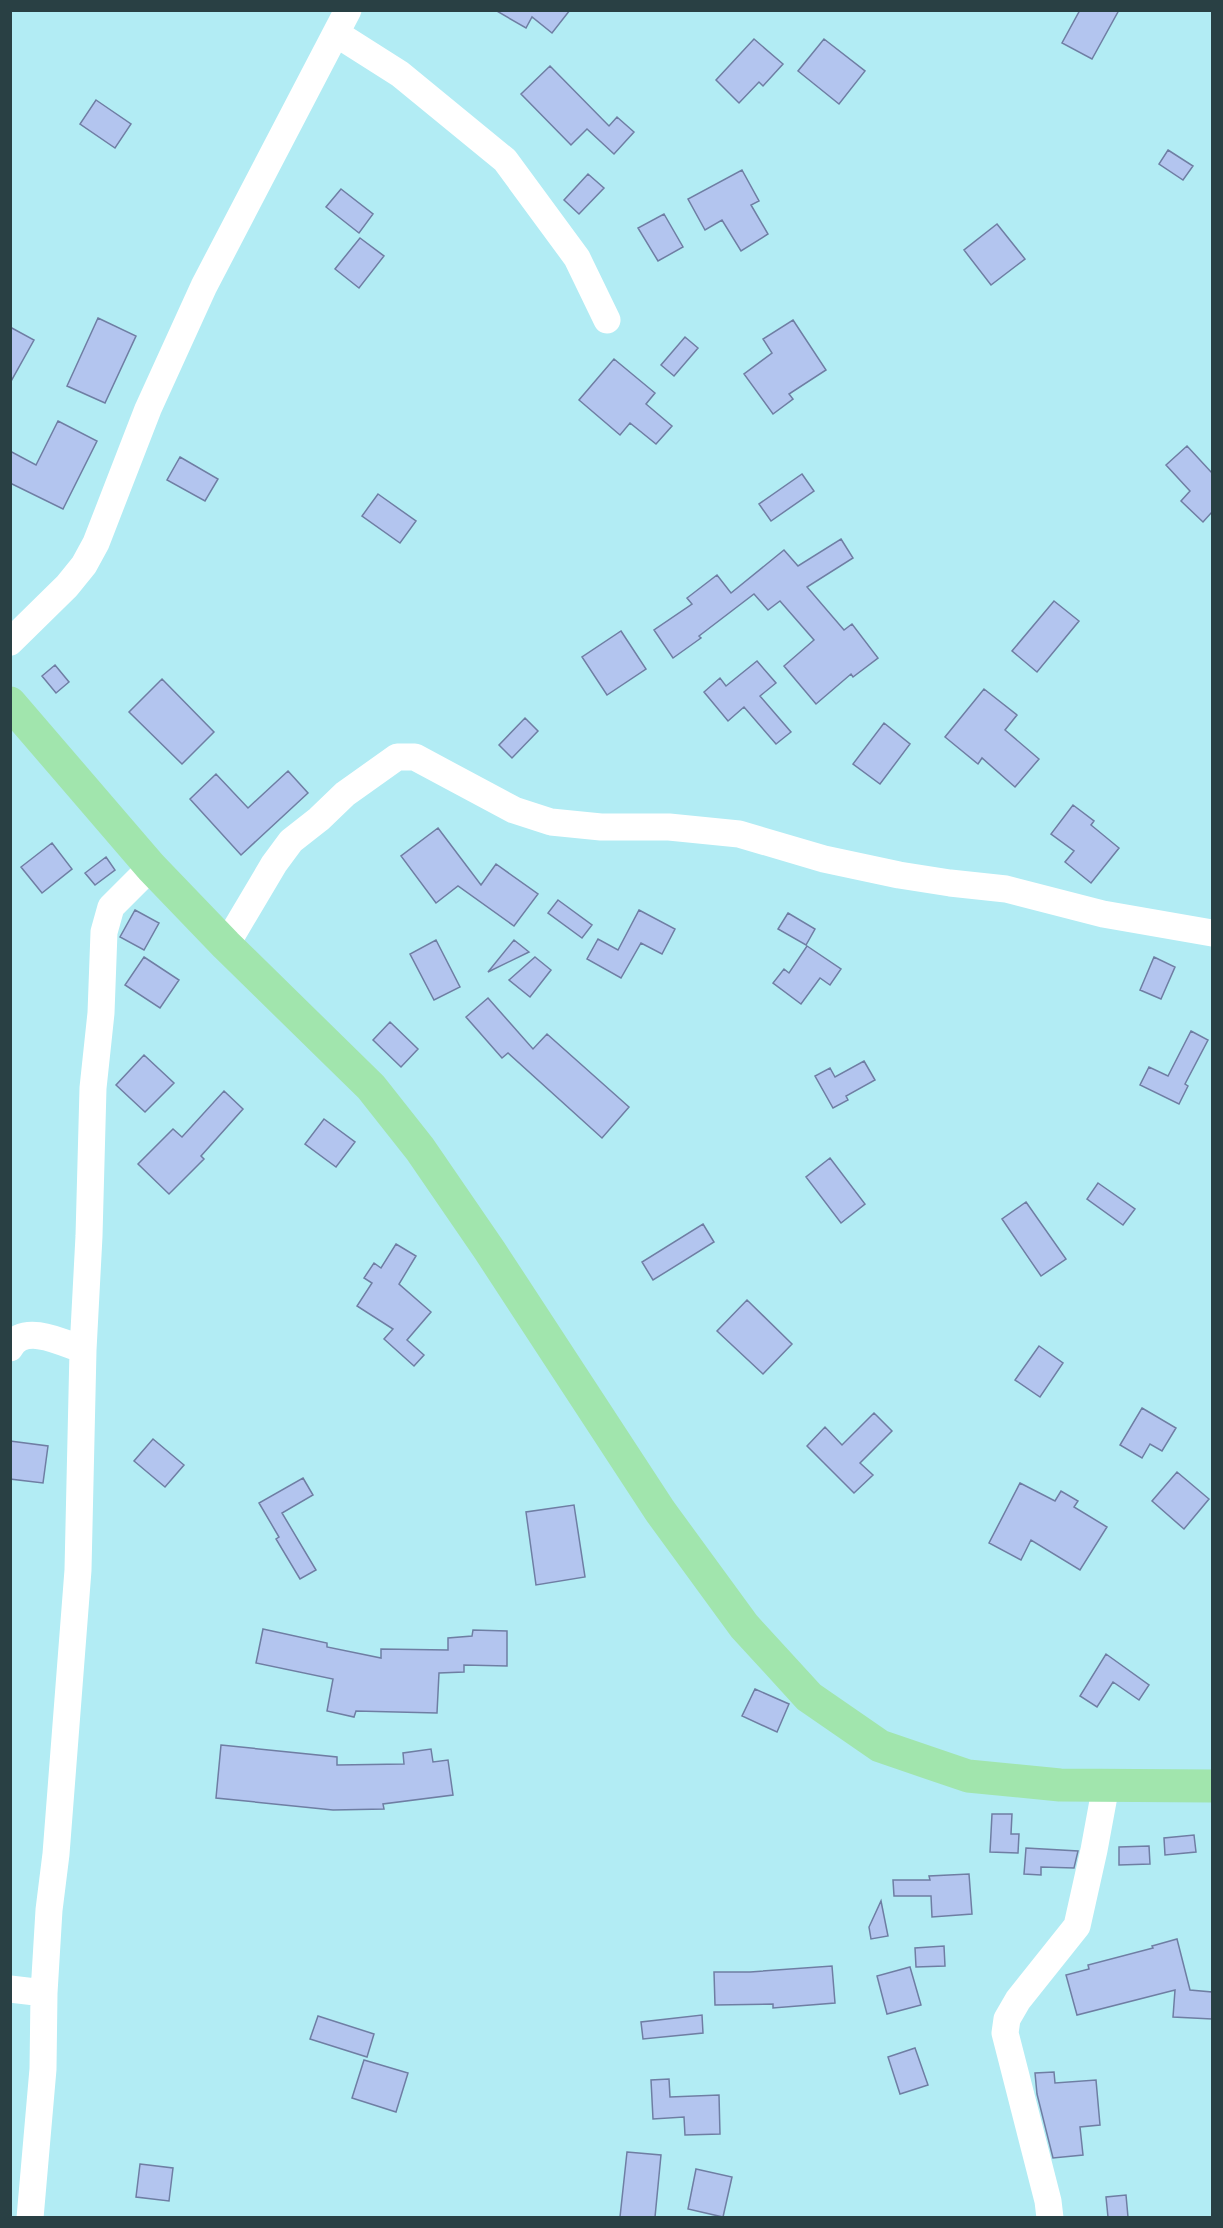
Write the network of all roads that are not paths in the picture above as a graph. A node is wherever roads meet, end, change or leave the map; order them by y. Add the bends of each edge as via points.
1 (343, 22) edge
2 (607, 321) dead end
3 (10, 642) edge
4 (10, 702) edge
5 (151, 867) junction
6 (1212, 933) edge
7 (226, 945) junction
8 (10, 1348) edge
9 (83, 1350) junction
10 (1106, 1785) junction
11 (1212, 1786) edge
12 (10, 1989) edge
13 (44, 1993) junction
14 (30, 2217) edge
15 (1050, 2217) edge

1 - 2 street via 505,160 577,258
1 - 3 street via 204,286 148,409 96,543 67,586
4 - 5 main road
5 - 7 main road
5 - 9 street via 111,907 104,932 93,1088
6 - 7 street via 1102,914 1006,889 899,875 824,859 740,834 552,822 514,810 415,757 397,757 345,794 291,841 273,864
7 - 10 main road via 371,1087 420,1149 660,1511 744,1626 809,1697 880,1746 968,1776
8 - 9 street via 13,1342 28,1335
9 - 13 street via 78,1570
10 - 11 main road
10 - 15 street via 1077,1926 1018,2000 1007,2019 1005,2033
12 - 13 street
13 - 14 street via 43,2069

